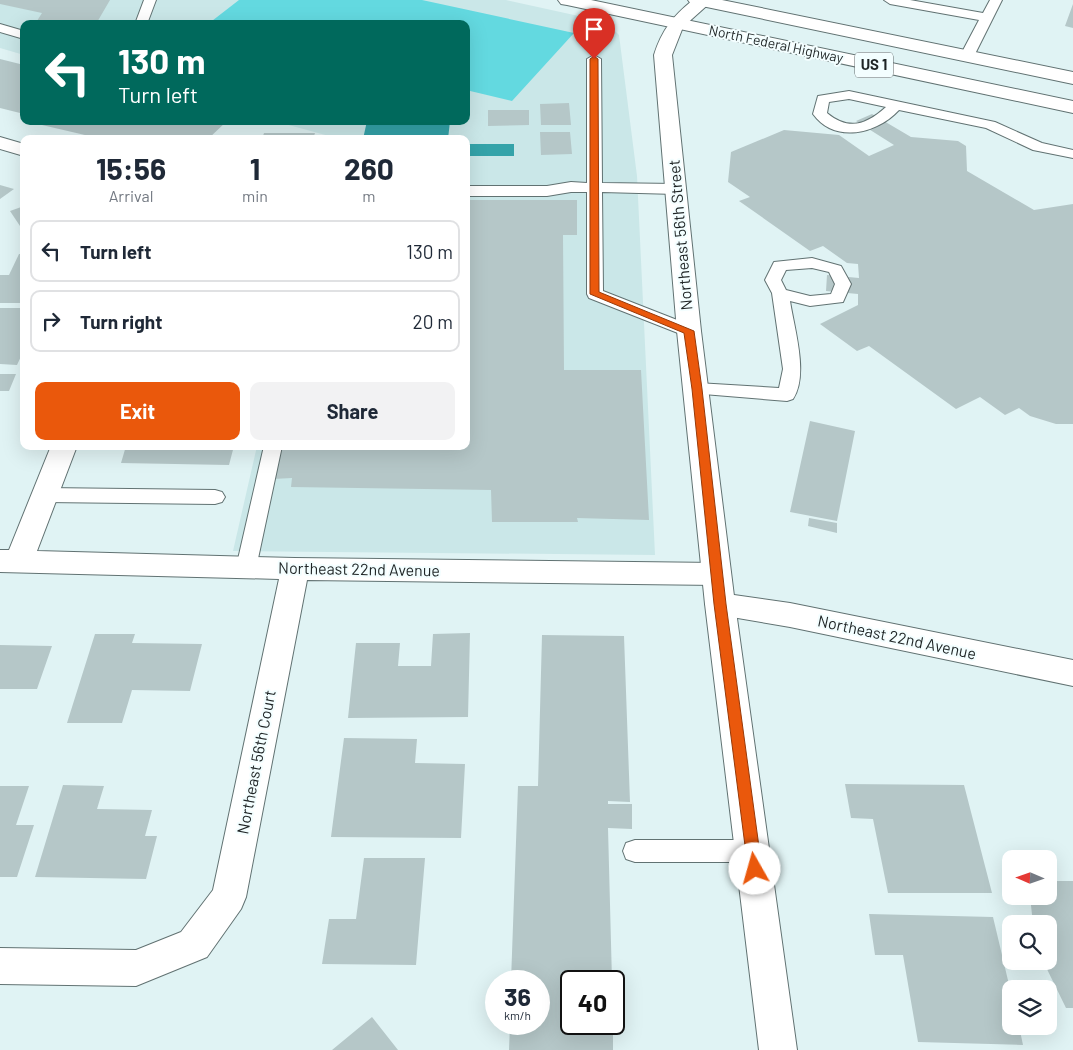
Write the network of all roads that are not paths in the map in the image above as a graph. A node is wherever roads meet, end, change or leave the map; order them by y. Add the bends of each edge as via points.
1 (150, 0) edge
2 (567, 0) edge
3 (702, 0) edge
4 (890, 0) edge
5 (996, 0) edge
6 (987, 18) junction
7 (142, 20) edge
8 (675, 23) junction
9 (0, 28) edge
10 (20, 33) edge
11 (967, 56) junction
12 (594, 59) dead end
13 (1073, 78) edge
14 (896, 105) junction
15 (1073, 107) edge
16 (0, 143) edge
17 (20, 149) edge
18 (1073, 154) edge
19 (593, 187) junction
20 (676, 188) junction
21 (470, 191) edge
22 (780, 293) dead end
23 (689, 331) junction
24 (697, 389) junction
25 (62, 450) edge
26 (272, 450) edge
27 (45, 495) junction
28 (215, 497) dead end
29 (9, 562) edge
30 (246, 568) junction
31 (295, 569) junction
32 (717, 574) junction
33 (720, 604) junction
34 (1073, 673) edge
35 (635, 851) dead end
36 (752, 851) junction
37 (0, 966) edge
38 (778, 1050) edge

1 - 7 lane
2 - 8 street, North Federal Highway / US 1
3 - 8 street, Northeast 56th Street
3 - 11 street, North Federal Highway / US 1
4 - 6 lane
5 - 6 lane
6 - 11 lane
8 - 15 street, North Federal Highway / US 1
8 - 20 street, Northeast 56th Street via 663,55
9 - 10 lane
11 - 13 street, North Federal Highway / US 1
12 - 19 lane
14 - 14 lane via 849,95 823,99 820,114 837,126 858,129 886,116
14 - 18 lane via 990,125 1038,147
16 - 17 street
19 - 20 lane
19 - 21 lane
19 - 23 lane via 595,294
20 - 23 street, Northeast 56th Street
22 - 24 lane via 792,368 787,395
23 - 24 street, Northeast 56th Street
24 - 32 street, Northeast 56th Street
25 - 27 street
26 - 30 lane
27 - 28 lane
27 - 29 street
29 - 30 street, Northeast 22nd Avenue
30 - 31 street, Northeast 22nd Avenue
31 - 32 street, Northeast 22nd Avenue
31 - 37 street, Northeast 56th Court via 229,897 194,945 136,968
32 - 33 street, Northeast 56th Street
33 - 34 street, Northeast 22nd Avenue via 790,615
33 - 36 street, Northeast 56th Street
35 - 36 lane
36 - 38 street, Northeast 56th Street

